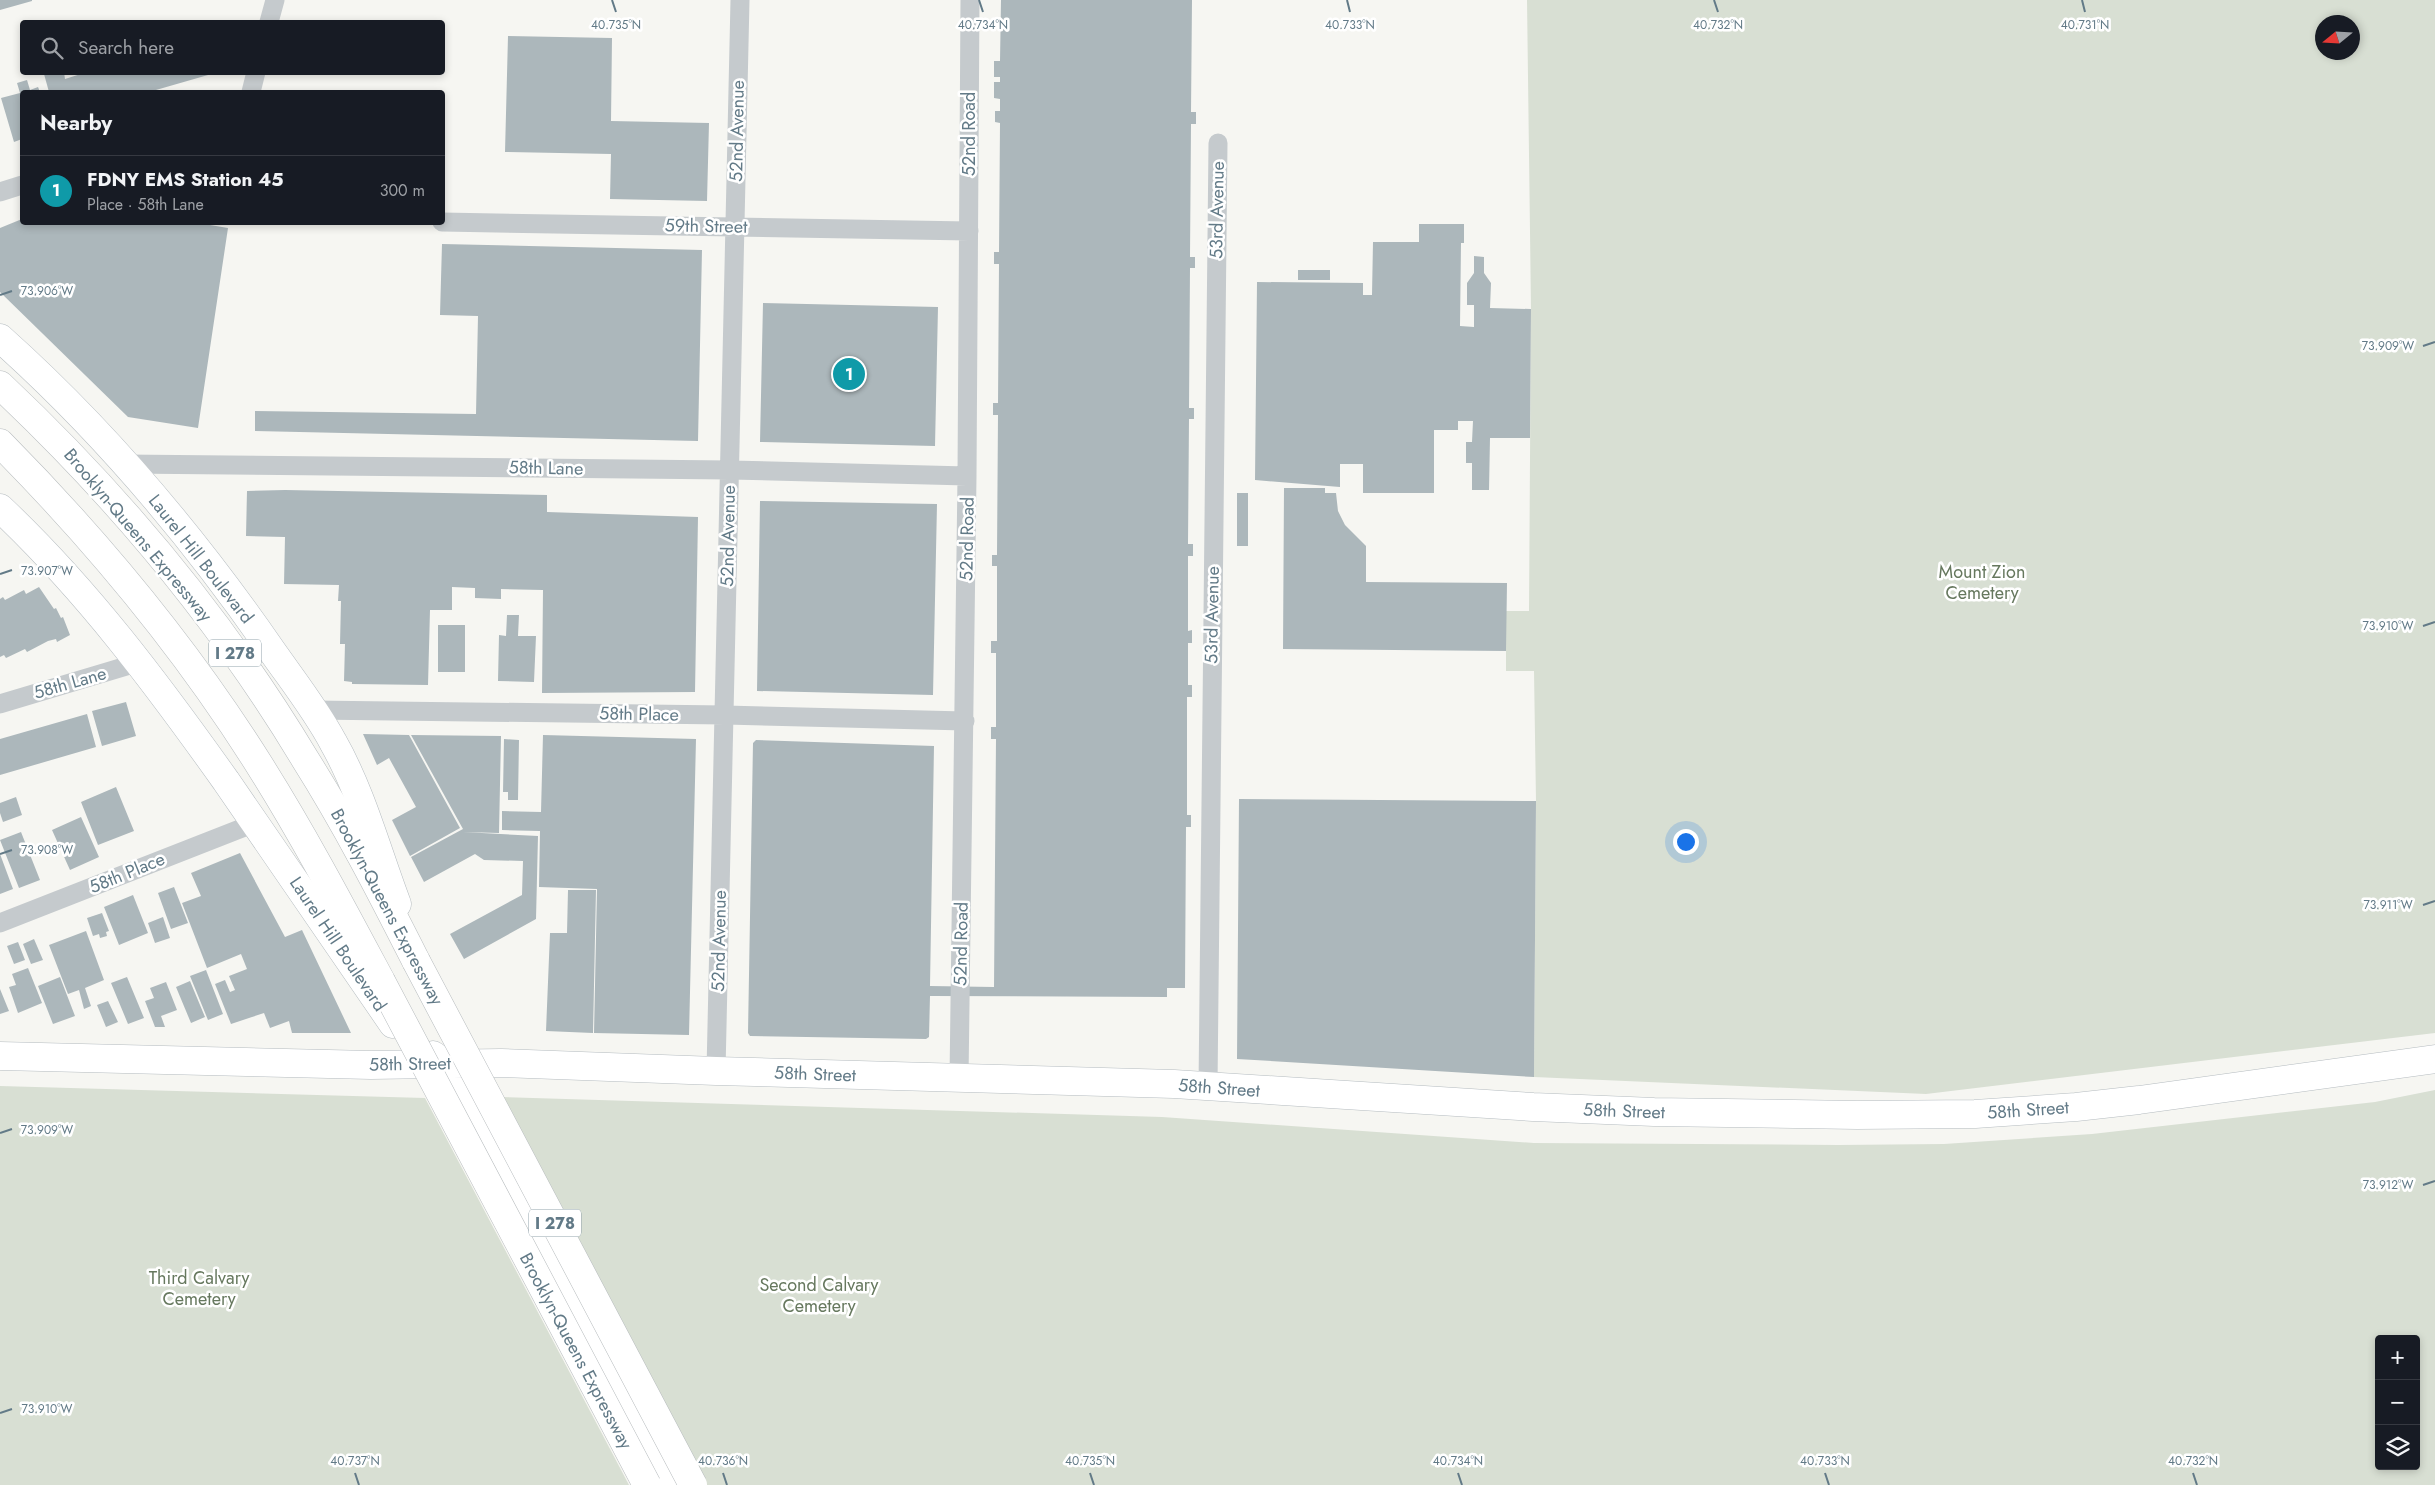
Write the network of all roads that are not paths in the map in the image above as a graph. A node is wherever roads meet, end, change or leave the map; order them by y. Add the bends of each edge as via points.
1 (275, 0) edge
2 (740, 0) edge
3 (970, 0) edge
4 (270, 20) edge
5 (255, 75) edge
6 (252, 90) edge
7 (1218, 144) dead end
8 (20, 186) edge
9 (0, 192) edge
10 (445, 222) edge
11 (735, 226) junction
12 (969, 231) junction
13 (0, 338) edge
14 (0, 385) edge
15 (0, 443) edge
16 (124, 464) junction
17 (730, 470) junction
18 (967, 476) junction
19 (0, 508) edge
20 (140, 662) junction
21 (0, 704) edge
22 (313, 710) junction
23 (725, 715) junction
24 (965, 721) junction
25 (255, 823) junction
26 (0, 923) edge
27 (0, 1056) edge
28 (2435, 1060) edge
29 (445, 1064) junction
30 (716, 1071) junction
31 (959, 1079) junction
32 (1208, 1087) junction
33 (647, 1485) edge
34 (667, 1485) edge
35 (693, 1485) edge

1 - 4 street
2 - 11 street, 52nd Avenue
3 - 12 street, 52nd Road
5 - 6 street
7 - 32 street, 53rd Avenue
8 - 9 street
10 - 11 street, 59th Street
11 - 12 street, 59th Street
11 - 17 street, 52nd Avenue
12 - 18 street, 52nd Road
13 - 16 main road, Laurel Hill Boulevard via 67,401
14 - 35 main road, Brooklyn-Queens Expressway / I 278, bridge via 104,490 178,577 267,698 309,764 348,830
15 - 33 main road, Brooklyn-Queens Expressway / I 278, bridge via 103,552 149,608 202,679 290,815
16 - 17 street, 58th Lane
16 - 22 main road, Laurel Hill Boulevard via 241,607
17 - 18 street, 58th Lane
17 - 23 street, 52nd Avenue
18 - 24 street, 52nd Road
19 - 20 main road, Laurel Hill Boulevard via 65,575
20 - 21 street, 58th Lane
20 - 25 main road, Laurel Hill Boulevard
22 - 23 street, 58th Place
22 - 29 main road, Laurel Hill Boulevard via 333,741 352,781 445,1032
23 - 24 street, 58th Place
23 - 30 street, 52nd Avenue
24 - 31 street, 52nd Road
25 - 26 street, 58th Place
25 - 29 main road, Laurel Hill Boulevard via 396,1028
27 - 29 main road, 58th Street
28 - 32 main road, 58th Street via 2139,1100 1975,1114 1654,1112
29 - 30 main road, 58th Street
29 - 34 main road, Laurel Hill Boulevard
30 - 31 main road, 58th Street
31 - 32 main road, 58th Street

